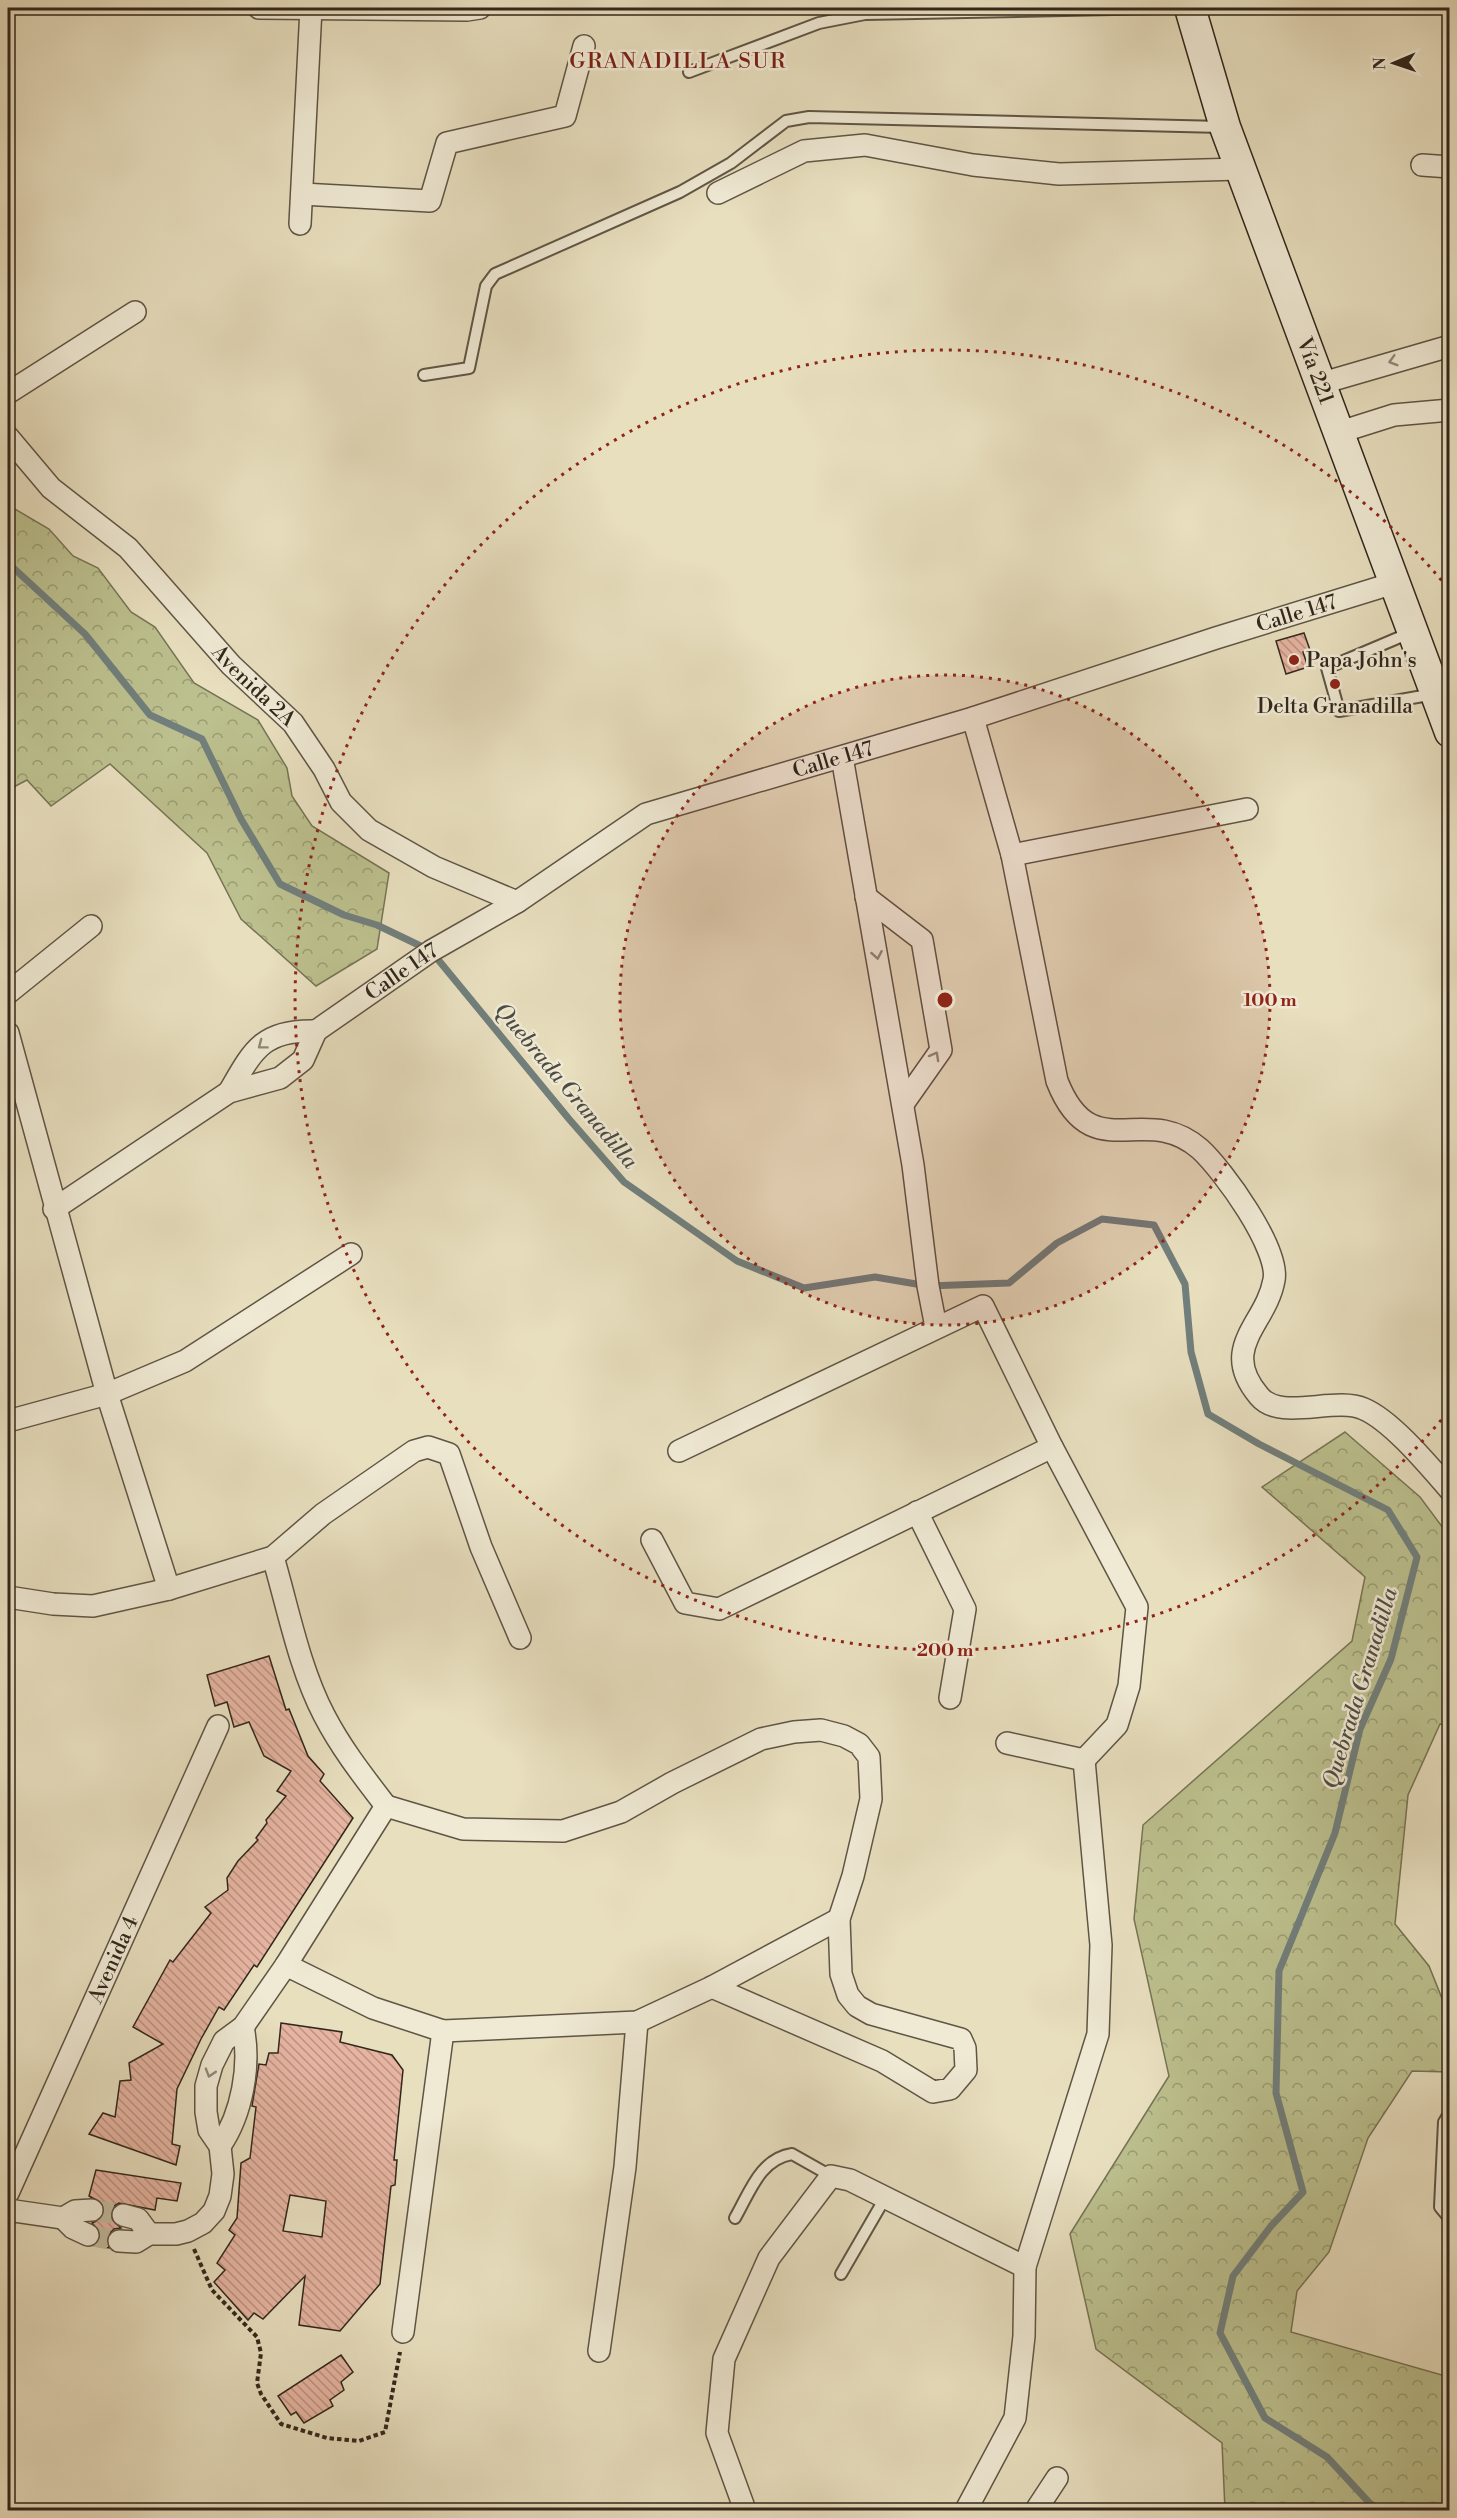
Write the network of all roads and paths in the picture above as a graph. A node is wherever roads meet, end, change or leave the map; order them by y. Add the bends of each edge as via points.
1 (259, 8) edge
2 (311, 8) edge
3 (480, 8) edge
4 (1163, 8) edge
5 (1190, 8) edge
6 (450, 9) edge
7 (584, 46) dead end
8 (690, 72) dead end
9 (1225, 127) junction
10 (1422, 165) dead end
11 (1449, 167) edge
12 (1240, 169) junction
13 (718, 193) dead end
14 (302, 194) junction
15 (300, 224) dead end
16 (135, 312) dead end
17 (1449, 346) edge
18 (424, 375) dead end
19 (1319, 384) junction
20 (8, 393) edge
21 (1449, 410) edge
22 (1338, 433) junction
23 (8, 437) edge
24 (1394, 583) junction
25 (1412, 632) junction
26 (1436, 694) junction
27 (974, 718) junction
28 (1449, 732) edge
29 (842, 757) junction
30 (1247, 809) dead end
31 (1012, 855) junction
32 (866, 897) junction
33 (517, 902) junction
34 (91, 926) dead end
35 (8, 993) edge
36 (316, 1031) junction
37 (8, 1033) edge
38 (229, 1092) junction
39 (903, 1104) junction
40 (54, 1209) junction
41 (351, 1254) dead end
42 (936, 1327) junction
43 (107, 1394) junction
44 (8, 1421) edge
45 (1052, 1447) junction
46 (679, 1451) dead end
47 (1449, 1490) edge
48 (917, 1512) junction
49 (652, 1540) dead end
50 (273, 1557) junction
51 (169, 1589) junction
52 (8, 1597) edge
53 (520, 1638) dead end
54 (950, 1698) dead end
55 (218, 1726) dead end
56 (1007, 1743) dead end
57 (1084, 1760) junction
58 (386, 1806) junction
59 (839, 1919) junction
60 (286, 1965) junction
61 (712, 1987) junction
62 (638, 2022) junction
63 (243, 2028) junction
64 (443, 2031) junction
65 (1449, 2112) edge
66 (220, 2146) junction
67 (831, 2176) junction
68 (1445, 2183) edge
69 (8, 2193) edge
70 (885, 2198) junction
71 (8, 2210) edge
72 (92, 2210) tunnel mouth
73 (123, 2215) tunnel mouth
74 (63, 2218) junction
75 (735, 2218) dead end
76 (1449, 2219) edge
77 (188, 2231) junction
78 (149, 2234) junction
79 (87, 2235) tunnel mouth
80 (119, 2241) tunnel mouth
81 (1025, 2266) junction
82 (841, 2274) dead end
83 (403, 2332) joint
84 (599, 2351) dead end
85 (1057, 2478) dead end
86 (745, 2511) edge
87 (966, 2511) edge
88 (1036, 2511) edge

1 - 2 street
2 - 6 street
2 - 14 street
3 - 6 street
4 - 8 lane via 865,14 819,23
5 - 9 main road, Vía 221
7 - 14 street via 565,116 447,142 430,201
9 - 12 main road, Vía 221
9 - 18 lane via 821,118 786,121 708,178 495,274 486,286 469,369
10 - 11 street
12 - 13 street via 1059,174 972,165 865,145 804,151
12 - 19 main road, Vía 221
14 - 15 street
16 - 20 street
17 -> 19 street
19 - 22 main road, Vía 221
21 - 22 street via 1394,415
22 - 24 main road, Vía 221
23 - 33 street, Avenida 2A via 51,488 128,548 231,664 293,723 341,802 369,830 434,867
24 - 25 main road, Vía 221
24 - 27 street, Calle 147
25 - 26 main road, Vía 221
25 - 26 lane via 1327,668 1339,711
26 - 28 main road, Vía 221
27 - 29 street, Calle 147
27 - 31 street
29 - 32 street
29 - 33 street, Calle 147 via 646,814
30 - 31 street
31 - 47 street via 1057,1081 1071,1109 1096,1128 1157,1130 1179,1136 1198,1148 1219,1170 1266,1241 1275,1278 1263,1311 1243,1344 1248,1378 1259,1397 1280,1407 1341,1405 1364,1409 1417,1453
32 -> 39 street
39 -> 32 street via 941,1050 924,951 922,940
33 - 36 street, Calle 147 via 431,951
34 - 35 street
36 - 38 street via 303,1060 280,1078
36 -> 38 street via 294,1030 276,1035 251,1053
37 - 40 street
38 - 40 street
39 - 42 street
40 - 43 street
41 - 43 street via 185,1361
42 - 45 street via 982,1306
42 - 46 street
43 - 44 street
43 - 51 street
45 - 48 street
45 - 57 street via 1137,1607 1129,1686 1116,1725
48 - 49 street via 719,1609 685,1603
48 - 54 street via 965,1609
50 - 51 street
50 - 53 street via 323,1514 402,1458 428,1447 439,1449 449,1454 481,1547
50 - 58 street via 322,1713 345,1752
51 - 52 street via 93,1606
55 - 69 street, Avenida 4
56 - 57 street
57 - 81 street via 1101,1945 1098,2034
58 - 59 street via 463,1829 563,1831 621,1812 761,1739 821,1730 859,1744 869,1757 871,1772 871,1799
58 - 60 street
59 - 61 street
59 - 61 street via 843,1986 857,2006 871,2014 945,2033 964,2043 966,2070 950,2090 925,2090 882,2061
60 - 63 street
60 - 64 street via 373,2008
61 - 62 street
62 - 64 street
62 - 84 street via 625,2168
63 - 66 street via 247,2056 241,2089 231,2131
63 -> 66 street via 224,2041 206,2086 209,2130
64 - 83 street
65 - 68 lane via 1444,2122
66 - 77 street via 224,2174 220,2196 214,2211
67 - 70 street via 850,2180
67 - 75 lane via 792,2154 772,2159
67 - 86 street via 769,2258 724,2359 717,2433
68 - 76 lane via 1440,2207
70 - 81 street
70 - 82 lane
71 - 74 street
72 - 74 street via 75,2211
73 - 78 street via 138,2219
74 - 79 street via 73,2229
77 - 78 street
77 - 83 path via 212,2290 257,2337 261,2353 257,2383 281,2424 327,2438 359,2441 385,2432
78 - 80 street via 136,2242
81 - 87 street via 1023,2336 1014,2418
85 - 88 street

